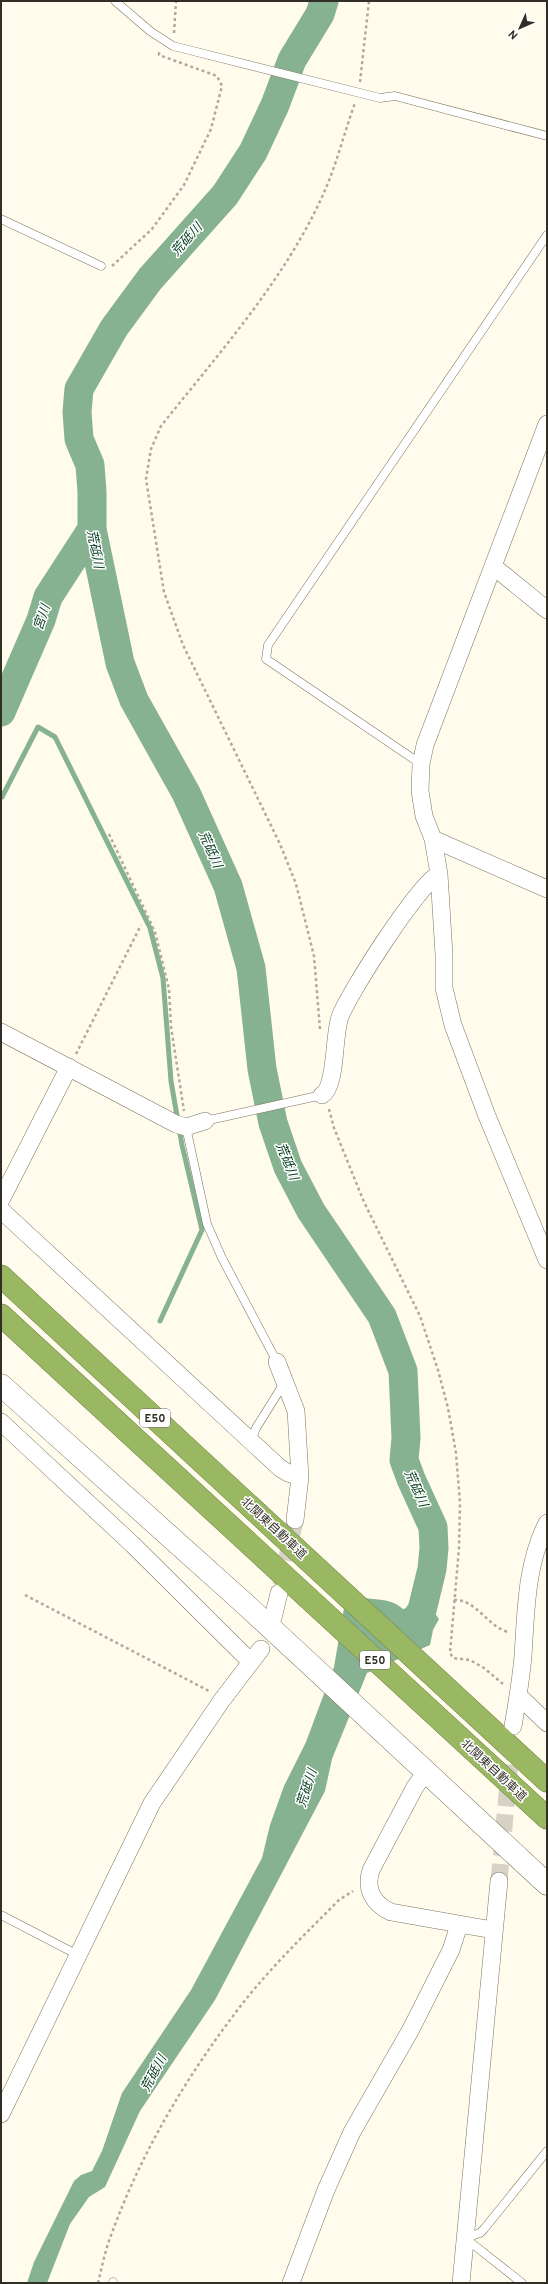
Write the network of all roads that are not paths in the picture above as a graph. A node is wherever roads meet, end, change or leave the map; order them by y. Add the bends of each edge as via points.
1 (115, 1) edge
2 (547, 136) edge
3 (1, 219) edge
4 (547, 235) edge
5 (101, 266) road end
6 (547, 424) edge
7 (493, 566) junction
8 (547, 610) edge
9 (420, 764) junction
10 (433, 839) junction
11 (439, 874) junction
12 (547, 889) edge
13 (1, 1032) edge
14 (69, 1067) junction
15 (325, 1093) joint
16 (204, 1121) joint
17 (186, 1127) junction
18 (1, 1200) edge
19 (1, 1210) edge
20 (547, 1260) edge
21 (1, 1276) edge
22 (1, 1315) edge
23 (277, 1362) joint
24 (286, 1383) junction
25 (1, 1385) edge
26 (1, 1422) edge
27 (251, 1442) junction
28 (300, 1477) junction
29 (295, 1520) tunnel mouth
30 (547, 1523) edge
31 (279, 1593) tunnel mouth
32 (273, 1618) dead end
33 (518, 1695) junction
34 (547, 1723) edge
35 (513, 1726) tunnel mouth
36 (419, 1766) junction
37 (547, 1781) edge
38 (547, 1818) edge
39 (499, 1881) tunnel mouth
40 (547, 1884) edge
41 (1, 1915) edge
42 (459, 1925) junction
43 (493, 1930) junction
44 (78, 1955) junction
45 (1, 2114) edge
46 (547, 2151) edge
47 (465, 2238) junction
48 (291, 2283) edge
49 (461, 2283) edge
50 (522, 2283) edge

1 - 2 lane via 173,46 380,98 395,96
3 - 5 lane
4 - 9 lane via 268,646 266,659
6 - 7 street
7 - 8 street
7 - 9 street
9 - 10 street via 420,791 424,816
10 - 11 street
10 - 12 street
11 - 15 street via 432,877 410,904 350,996 335,1036 331,1082
11 - 20 street via 444,988 453,1025 489,1123
13 - 14 street
14 - 17 street via 171,1122
14 - 18 street
15 - 16 lane
16 - 17 street
17 - 23 lane via 207,1224 222,1258
19 - 27 street
21 - 37 highway, 北関東自動車道 / E50
22 - 38 highway, 北関東自動車道 / E50
23 - 24 street
24 - 27 lane
24 - 28 street via 296,1411
25 - 36 street via 117,1488
26 - 44 street via 256,1656 222,1700 152,1803
27 - 28 street via 280,1468
28 - 29 street
30 - 33 street via 535,1551 528,1593
31 - 32 street
33 - 34 street
33 - 35 street
36 - 40 street
36 - 42 street via 414,1787 371,1870 370,1891 377,1904 391,1912
39 - 43 street
41 - 44 lane
42 - 43 street
42 - 48 street via 451,1950 410,2031 352,2132 326,2190
43 - 47 street
44 - 45 street
46 - 47 lane via 484,2229
47 - 49 street
47 - 50 lane

